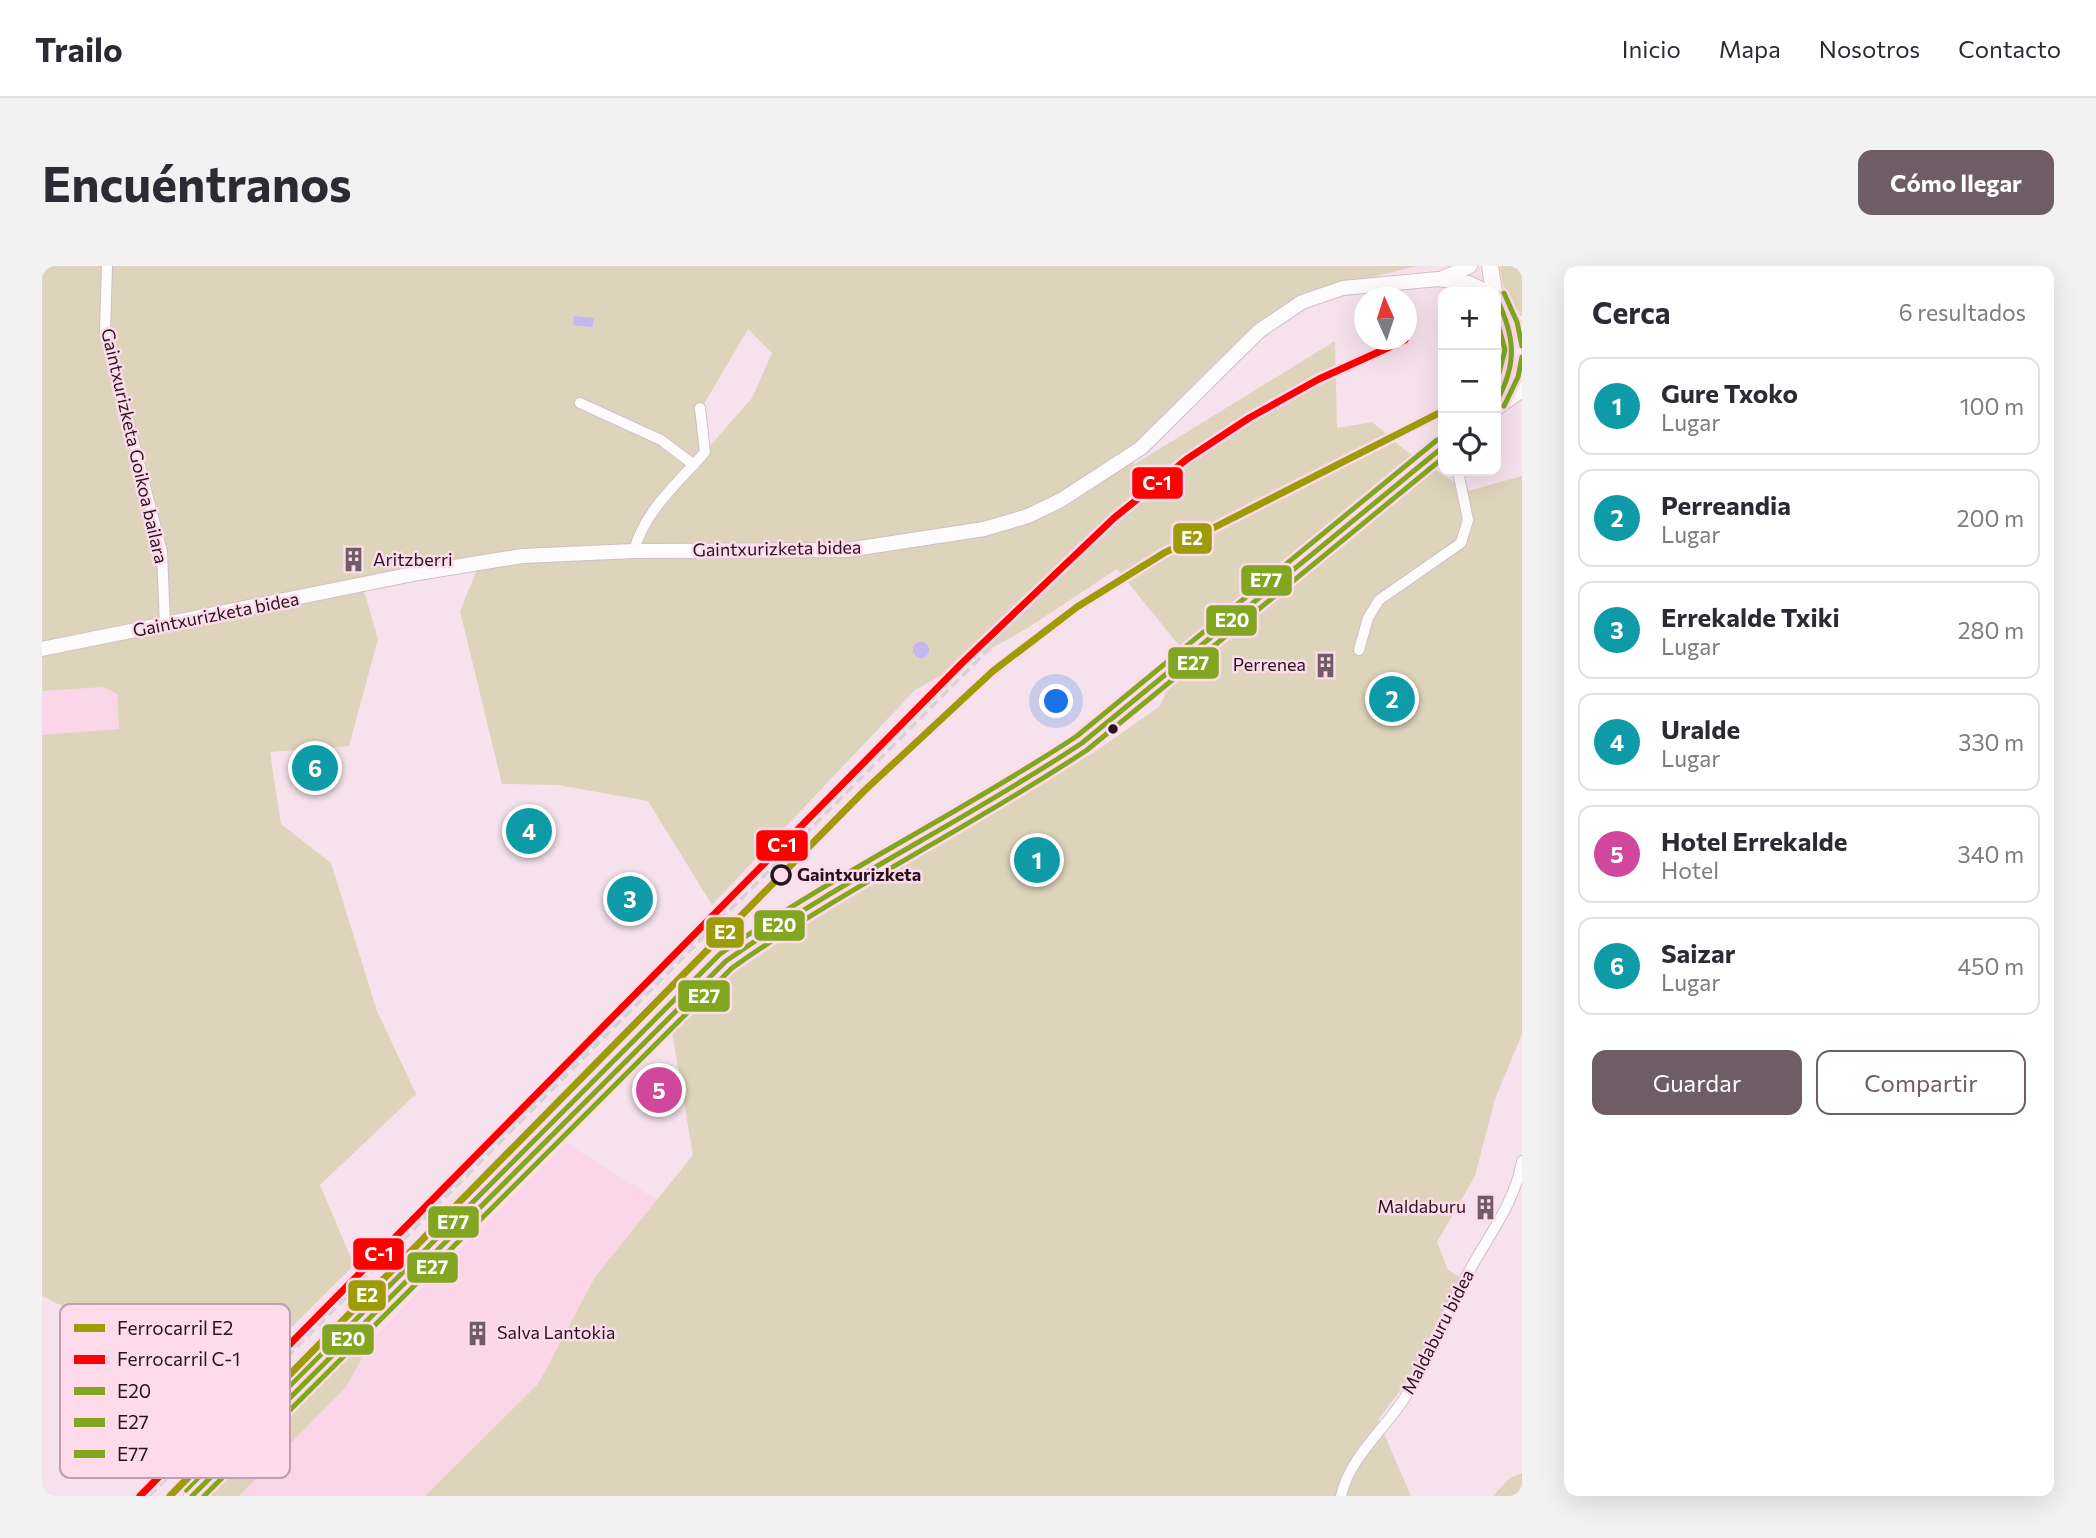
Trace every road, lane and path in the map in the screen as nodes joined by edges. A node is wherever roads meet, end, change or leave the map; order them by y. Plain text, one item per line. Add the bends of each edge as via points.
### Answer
1 (107, 266) edge
2 (1471, 266) edge
3 (1490, 266) edge
4 (1438, 279) junction
5 (1477, 287) edge
6 (1494, 287) edge
7 (1501, 305) edge
8 (1508, 316) junction
9 (1522, 327) edge
10 (1522, 389) edge
11 (1501, 395) edge
12 (1501, 401) edge
13 (580, 403) dead end
14 (700, 408) dead end
15 (1438, 451) edge
16 (694, 465) junction
17 (1459, 476) edge
18 (634, 551) junction
19 (165, 625) junction
20 (42, 649) edge
21 (1359, 650) dead end
22 (1522, 1161) edge
23 (290, 1398) edge
24 (210, 1478) edge
25 (192, 1496) edge
26 (1341, 1496) edge

1 - 19 street, Gaintxurizketa Goikoa bailara via 105,330 162,552
2 - 4 main road
3 - 6 main road
4 - 5 main road
4 - 18 main road, Gaintxurizketa bidea via 1343,288 1288,310 1259,331 1142,448 1082,489 1028,516 847,551
7 - 8 main road
8 - 9 main road
8 - 11 main road via 1515,364
10 - 12 main road
13 - 16 street via 661,440
14 - 16 street via 705,452
15 - 23 main road via 1082,743 764,933 726,961
16 - 18 street via 649,516
17 - 21 street via 1468,520 1461,543 1379,600 1368,618
18 - 19 main road, Gaintxurizketa bidea via 477,562
19 - 20 main road, Gaintxurizketa bidea
22 - 26 street, Maldaburu bidea via 1506,1208 1461,1286 1442,1331 1407,1395 1352,1466
24 - 25 main road

